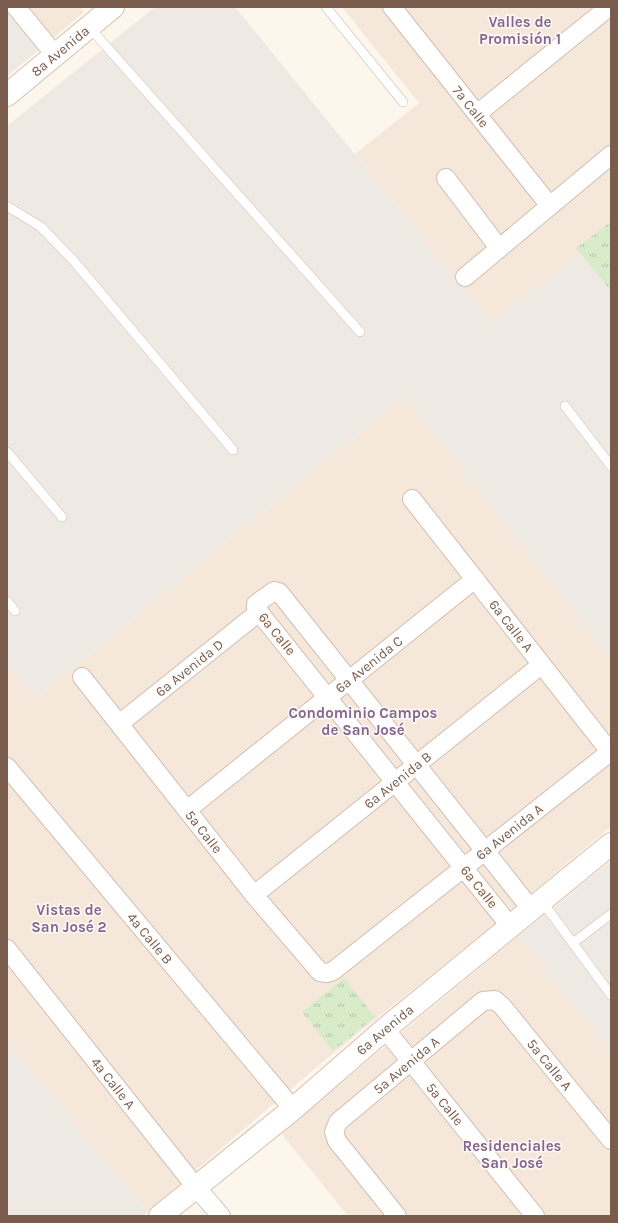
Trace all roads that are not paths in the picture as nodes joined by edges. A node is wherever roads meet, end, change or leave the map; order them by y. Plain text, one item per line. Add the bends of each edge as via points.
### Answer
1 (16, 7) edge
2 (112, 7) edge
3 (326, 7) edge
4 (610, 7) edge
5 (397, 9) edge
6 (89, 27) junction
7 (56, 56) junction
8 (7, 96) edge
9 (403, 102) dead end
10 (477, 114) junction
11 (611, 155) edge
12 (446, 178) dead end
13 (7, 206) edge
14 (550, 206) junction
15 (499, 248) junction
16 (465, 277) dead end
17 (360, 332) dead end
18 (565, 406) dead end
19 (233, 450) dead end
20 (7, 452) edge
21 (611, 466) edge
22 (412, 499) dead end
23 (62, 517) dead end
24 (475, 579) junction
25 (7, 600) edge
26 (15, 611) dead end
27 (259, 612) junction
28 (542, 664) junction
29 (82, 678) dead end
30 (348, 680) junction
31 (327, 697) junction
32 (119, 724) junction
33 (610, 752) edge
34 (416, 765) junction
35 (7, 767) edge
36 (395, 782) junction
37 (187, 810) junction
38 (611, 844) edge
39 (485, 852) junction
40 (464, 868) junction
41 (254, 895) junction
42 (536, 905) junction
43 (611, 914) edge
44 (510, 926) junction
45 (573, 944) junction
46 (7, 949) edge
47 (333, 971) joint
48 (611, 995) edge
49 (482, 1001) joint
50 (386, 1029) junction
51 (410, 1061) junction
52 (293, 1109) junction
53 (611, 1140) edge
54 (195, 1186) junction
55 (160, 1216) edge
56 (221, 1216) edge
57 (397, 1216) edge
58 (535, 1216) edge

1 - 7 street
2 - 6 street, 8a Avenida
3 - 9 lane
4 - 10 street
5 - 10 street, 7a Calle
6 - 7 street, 8a Avenida
6 - 17 lane
7 - 8 street, 8a Avenida
10 - 14 street, 7a Calle
11 - 14 street
12 - 15 street
13 - 19 lane via 42,228 73,260
14 - 15 street
15 - 16 street
18 - 21 lane
20 - 23 lane
22 - 24 street, 6a Calle A
24 - 28 street, 6a Calle A
24 - 30 street, 6a Avenida C
25 - 26 lane
27 - 30 street, 6a Calle via 256,609 258,602 274,590 279,592
27 - 31 street, 6a Calle
27 - 32 street, 6a Avenida D
28 - 33 street, 6a Calle A
28 - 34 street, 6a Avenida B
29 - 32 street, 5a Calle
30 - 31 street, 6a Avenida C
30 - 34 street, 6a Calle
31 - 36 street, 6a Calle
31 - 37 street, 6a Avenida C
32 - 37 street, 5a Calle
33 - 39 street, 6a Avenida A
34 - 36 street, 6a Avenida B
34 - 39 street, 6a Calle
35 - 52 street, 4a Calle B
36 - 40 street, 6a Calle
36 - 41 street, 6a Avenida B
37 - 41 street, 5a Calle
38 - 42 street, 6a Avenida
39 - 40 street, 6a Avenida A
39 - 42 street, 6a Calle
40 - 44 street, 6a Calle
40 - 47 street, 6a Avenida A
41 - 47 street, 5a Calle via 320,972
42 - 44 street, 6a Avenida
42 - 45 lane
43 - 45 lane
44 - 50 street, 6a Avenida
45 - 48 lane
46 - 54 street, 4a Calle A
49 - 51 street, 5a Avenida A
49 - 53 street, 5a Calle A via 495,1000 502,1006
50 - 51 street, 5a Calle
50 - 52 street, 6a Avenida
51 - 57 street, 5a Avenida A via 338,1122 334,1132 337,1141
51 - 58 street, 5a Calle
52 - 54 street, 6a Avenida
54 - 55 street, 6a Avenida
54 - 56 street, 4a Calle A

